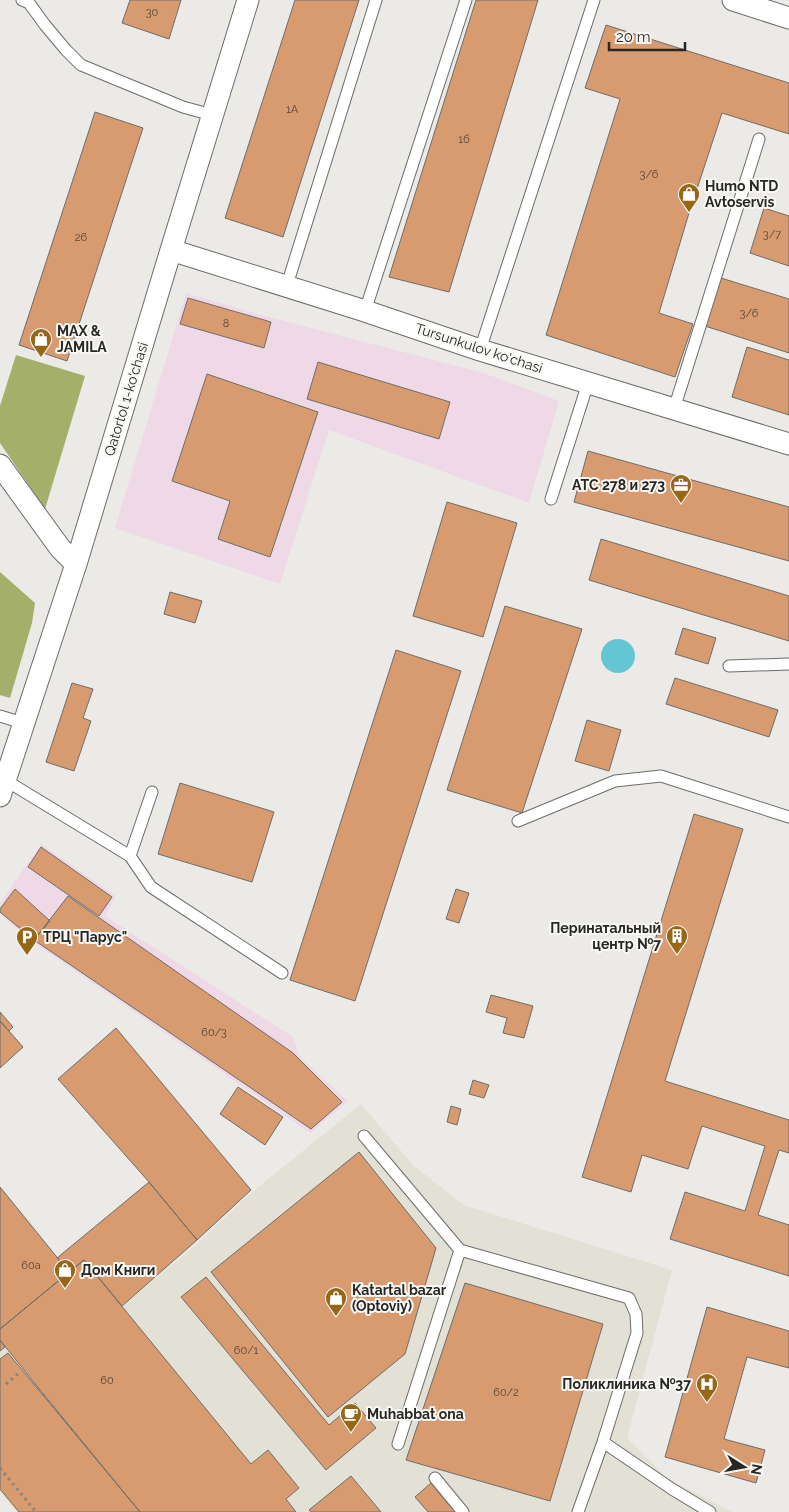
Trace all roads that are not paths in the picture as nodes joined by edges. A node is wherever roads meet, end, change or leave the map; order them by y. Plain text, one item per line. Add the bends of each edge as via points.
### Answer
1 (22, 0) edge
2 (248, 0) edge
3 (376, 0) edge
4 (466, 0) edge
5 (594, 0) edge
6 (733, 0) edge
7 (789, 18) edge
8 (212, 116) junction
9 (759, 139) dead end
10 (170, 250) junction
11 (287, 285) junction
12 (366, 311) junction
13 (480, 350) junction
14 (588, 383) junction
15 (674, 409) junction
16 (789, 444) edge
17 (0, 465) edge
18 (552, 500) dead end
19 (76, 564) junction
20 (789, 664) edge
21 (728, 666) dead end
22 (0, 716) edge
23 (24, 723) junction
24 (3, 788) edge
25 (152, 792) dead end
26 (789, 817) edge
27 (518, 821) dead end
28 (130, 856) junction
29 (282, 973) dead end
30 (364, 1136) dead end
31 (460, 1250) junction
32 (603, 1442) junction
33 (398, 1444) dead end
34 (435, 1478) dead end
35 (463, 1512) edge
36 (578, 1512) edge
37 (710, 1512) edge

1 - 8 lane via 29,3 80,65
2 - 8 street, Qatortol 1-ko'chasi
3 - 11 lane
4 - 12 lane
5 - 13 lane
6 - 7 street
8 - 10 street, Qatortol 1-ko'chasi
9 - 15 lane
10 - 11 street, Tursunkulov ko'chasi
10 - 19 street, Qatortol 1-ko'chasi
11 - 12 street, Tursunkulov ko'chasi
12 - 13 street, Tursunkulov ko'chasi
13 - 14 street, Tursunkulov ko'chasi
14 - 15 street, Tursunkulov ko'chasi
14 - 18 lane
15 - 16 street, Tursunkulov ko'chasi
17 - 19 street via 60,548
19 - 23 street, Qatortol 1-ko'chasi
20 - 21 lane
22 - 23 lane
23 - 24 street, Qatortol 1-ko'chasi
24 - 28 lane
25 - 28 lane
26 - 27 lane via 660,776 614,781
28 - 29 lane via 151,887
30 - 31 lane
31 - 32 lane via 629,1298 636,1314 637,1334
31 - 33 lane
32 - 36 lane
32 - 37 lane
34 - 35 lane

